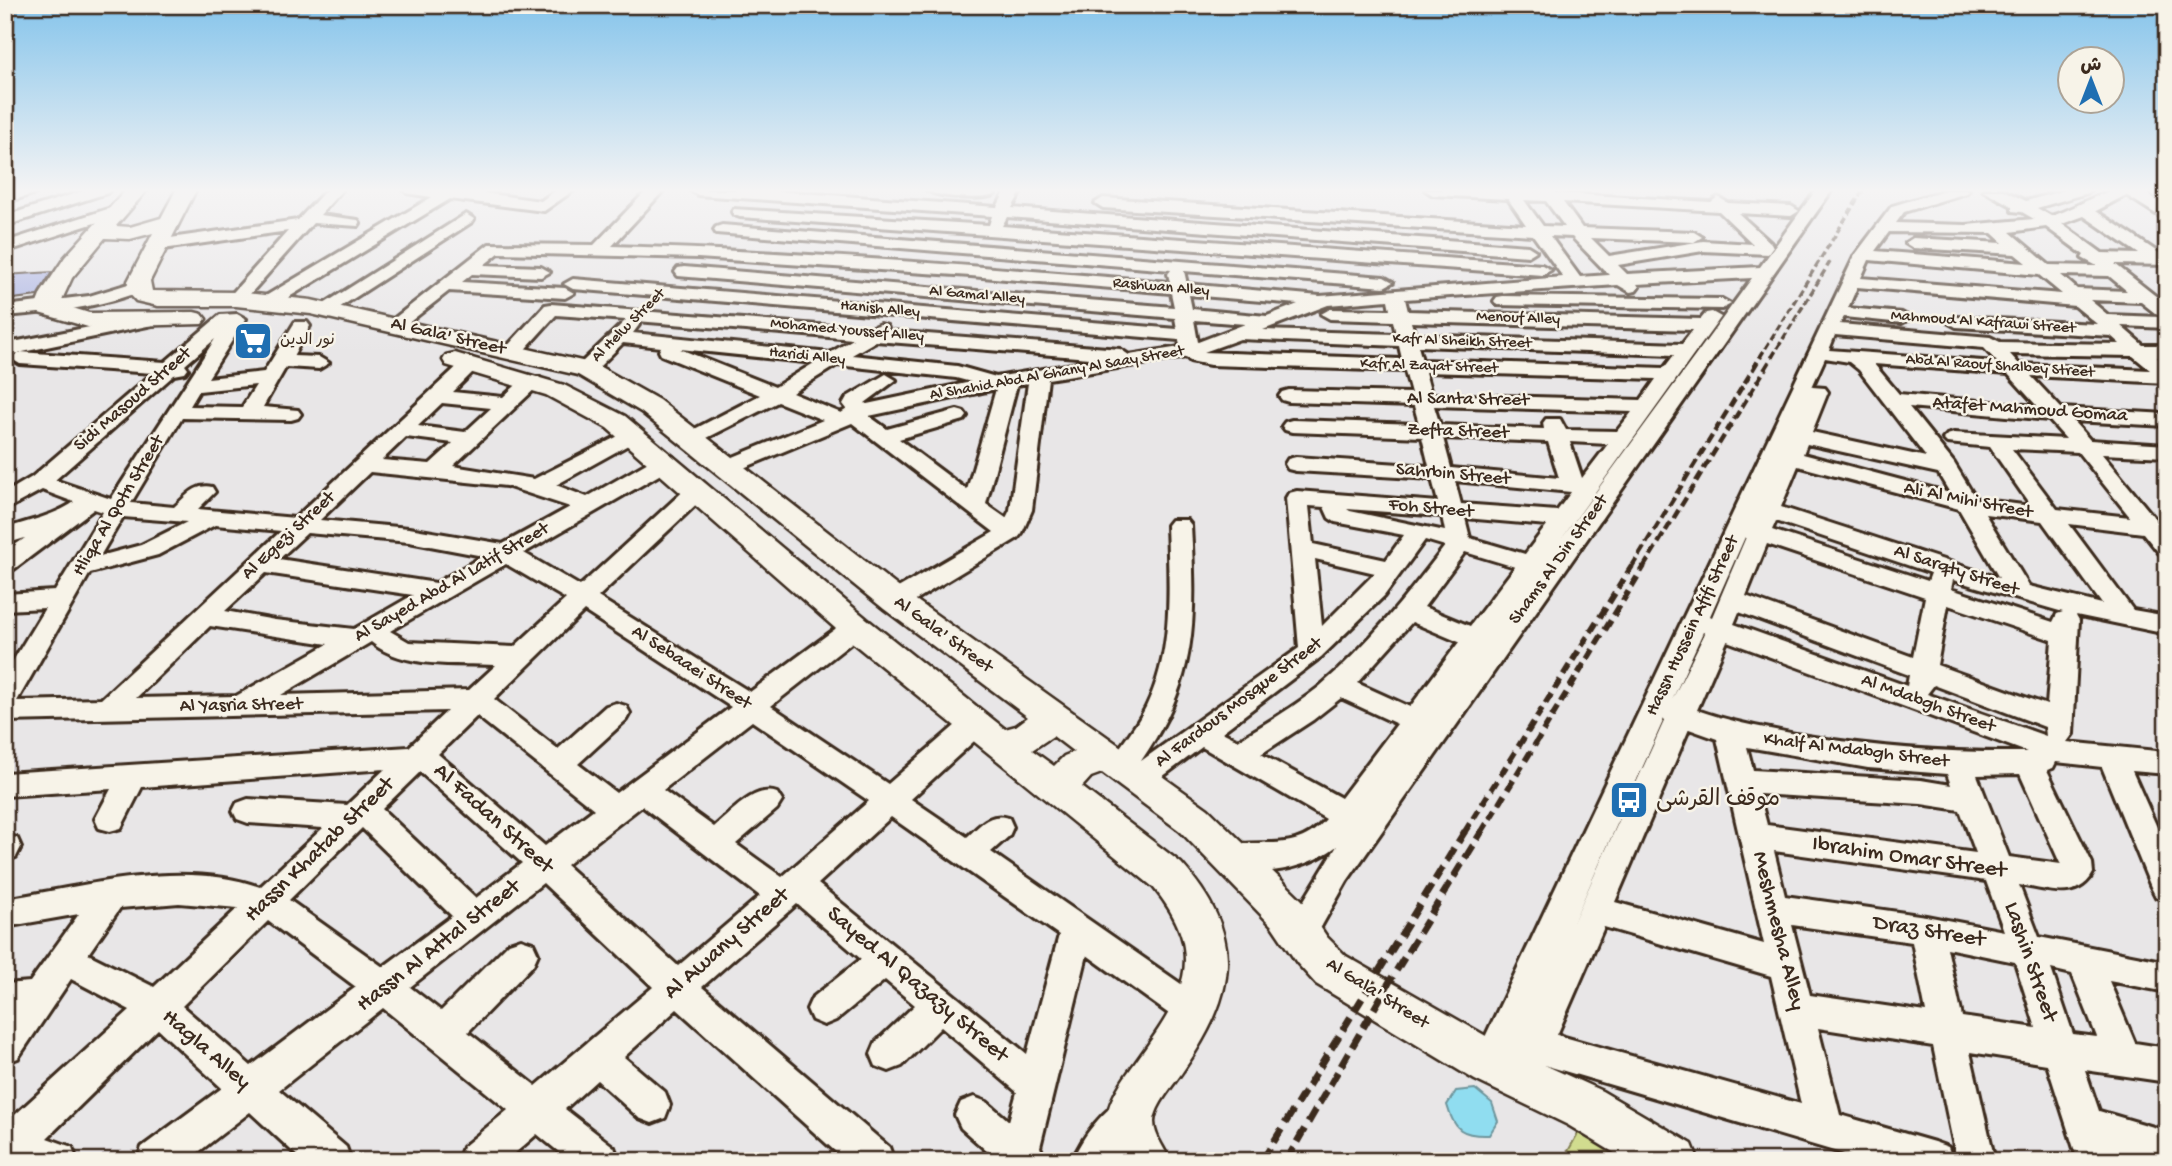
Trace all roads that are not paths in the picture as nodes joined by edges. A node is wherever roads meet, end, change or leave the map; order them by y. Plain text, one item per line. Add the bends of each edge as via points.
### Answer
1 (89, 244) edge
2 (160, 244) edge
3 (287, 244) edge
4 (364, 244) edge
5 (427, 244) edge
6 (607, 244) edge
7 (707, 244) edge
8 (842, 244) edge
9 (901, 244) edge
10 (985, 244) edge
11 (1157, 244) edge
12 (1459, 244) edge
13 (1547, 244) edge
14 (1588, 244) edge
15 (1690, 244) edge
16 (1701, 244) edge
17 (1705, 244) edge
18 (1746, 244) edge
19 (1769, 244) edge
20 (1773, 244) edge
21 (1882, 244) edge
22 (1883, 244) edge
23 (1940, 244) edge
24 (2029, 244) edge
25 (2043, 244) edge
26 (2061, 244) edge
27 (2143, 244) edge
28 (156, 245) joint
29 (1175, 246) junction
30 (1479, 247) junction
31 (601, 251) junction
32 (982, 251) junction
33 (1528, 251) dead end
34 (644, 252) junction
35 (1666, 252) junction
36 (698, 253) junction
37 (2095, 258) junction
38 (2164, 260) edge
39 (829, 261) junction
40 (1757, 262) junction
41 (1176, 266) junction
42 (1489, 267) junction
43 (468, 269) junction
44 (1613, 270) junction
45 (541, 271) dead end
46 (971, 271) junction
47 (2112, 271) junction
48 (684, 272) junction
49 (1702, 275) junction
50 (2052, 276) junction
51 (1571, 277) junction
52 (1863, 283) junction
53 (2129, 283) junction
54 (138, 286) junction
55 (447, 286) junction
56 (609, 287) junction
57 (569, 288) junction
58 (1180, 290) junction
59 (1449, 290) junction
60 (665, 291) junction
61 (939, 293) junction
62 (1395, 294) junction
63 (2146, 297) junction
64 (270, 301) junction
65 (1504, 302) junction
66 (1647, 303) junction
67 (1723, 304) junction
68 (1328, 307) junction
69 (47, 308) junction
70 (5, 311) edge
71 (233, 312) junction
72 (908, 313) junction
73 (1184, 313) junction
74 (641, 314) junction
75 (2097, 315) junction
76 (1400, 316) junction
77 (2165, 316) edge
78 (313, 318) junction
79 (151, 320) junction
80 (1270, 321) junction
81 (1667, 324) junction
82 (381, 330) junction
83 (874, 334) junction
84 (1236, 334) junction
85 (1842, 337) junction
86 (2167, 337) edge
87 (627, 338) junction
88 (1406, 340) junction
89 (1696, 340) junction
90 (1189, 343) junction
91 (1519, 344) junction
92 (1988, 344) junction
93 (2139, 351) junction
94 (512, 352) junction
95 (10, 359) edge
96 (834, 360) junction
97 (1143, 360) junction
98 (320, 363) dead end
99 (471, 364) junction
100 (1413, 366) junction
101 (2164, 367) edge
102 (169, 368) junction
103 (275, 369) junction
104 (586, 369) junction
105 (1530, 370) junction
106 (1671, 374) junction
107 (1039, 375) junction
108 (198, 379) junction
109 (886, 380) dead end
110 (532, 381) junction
111 (1001, 381) junction
112 (2025, 383) junction
113 (845, 385) dead end
114 (778, 394) junction
115 (436, 396) junction
116 (1289, 396) dead end
117 (1422, 399) junction
118 (1893, 400) junction
119 (1546, 402) junction
120 (2167, 403) edge
121 (507, 404) junction
122 (1647, 406) junction
123 (855, 409) junction
124 (176, 412) junction
125 (249, 413) junction
126 (290, 414) dead end
127 (2054, 414) junction
128 (957, 416) dead end
129 (2167, 419) edge
130 (1292, 426) dead end
131 (400, 430) junction
132 (1430, 431) junction
133 (632, 435) junction
134 (1557, 435) junction
135 (883, 437) junction
136 (692, 438) junction
137 (1624, 438) junction
138 (470, 439) junction
139 (1954, 439) dead end
140 (1996, 441) junction
141 (1786, 445) junction
142 (2084, 446) junction
143 (2167, 451) edge
144 (665, 462) junction
145 (1296, 464) dead end
146 (364, 465) junction
147 (729, 467) junction
148 (1946, 468) junction
149 (434, 472) junction
150 (1440, 473) junction
151 (40, 482) junction
152 (538, 486) junction
153 (1590, 488) junction
154 (697, 491) junction
155 (1335, 501) junction
156 (5, 503) edge
157 (208, 504) junction
158 (85, 505) junction
159 (1969, 505) junction
160 (587, 506) junction
161 (974, 506) junction
162 (116, 509) junction
163 (2045, 509) junction
164 (2135, 509) junction
165 (1451, 511) junction
166 (1564, 519) junction
167 (1754, 519) junction
168 (301, 524) junction
169 (1179, 525) dead end
170 (2158, 528) edge
171 (1420, 531) junction
172 (1010, 533) junction
173 (5, 537) edge
174 (1461, 542) junction
175 (2167, 548) edge
176 (1303, 549) junction
177 (504, 552) junction
178 (5, 564) edge
179 (259, 564) junction
180 (1531, 565) junction
181 (1942, 566) junction
182 (82, 567) junction
183 (1393, 569) junction
184 (437, 591) junction
185 (2020, 592) junction
186 (1938, 593) junction
187 (582, 598) junction
188 (63, 599) junction
189 (1732, 600) junction
190 (895, 601) junction
191 (5, 602) edge
192 (2068, 604) junction
193 (1408, 610) junction
194 (204, 616) junction
195 (2125, 618) junction
196 (1708, 624) junction
197 (2167, 625) edge
198 (855, 627) junction
199 (364, 634) junction
200 (2065, 635) junction
201 (1476, 639) junction
202 (1312, 651) junction
203 (521, 657) junction
204 (1923, 670) junction
205 (1338, 684) junction
206 (6, 699) edge
207 (476, 700) junction
208 (1917, 700) junction
209 (240, 706) junction
210 (751, 706) junction
211 (107, 709) junction
212 (1669, 710) junction
213 (1048, 712) junction
214 (616, 713) dead end
215 (1415, 721) junction
216 (2060, 721) junction
217 (1201, 733) junction
218 (1730, 733) junction
219 (986, 734) junction
220 (2058, 752) junction
221 (1238, 754) junction
222 (417, 757) junction
223 (2112, 757) junction
224 (2029, 763) junction
225 (2167, 763) edge
226 (1958, 764) junction
227 (559, 765) junction
228 (1123, 768) junction
229 (133, 775) junction
230 (1741, 780) junction
231 (5, 785) edge
232 (642, 790) junction
233 (1062, 793) junction
234 (890, 800) junction
235 (1972, 800) junction
236 (767, 801) dead end
237 (616, 810) junction
238 (248, 811) dead end
239 (358, 813) junction
240 (1345, 816) junction
241 (110, 819) dead end
242 (998, 827) dead end
243 (1755, 836) junction
244 (713, 845) junction
245 (969, 854) junction
246 (1233, 857) junction
247 (544, 864) junction
248 (1998, 870) junction
249 (2167, 887) edge
250 (790, 890) junction
251 (110, 896) junction
252 (266, 902) junction
253 (1772, 908) junction
254 (1595, 910) junction
255 (5, 913) edge
256 (475, 918) junction
257 (1077, 929) junction
258 (1926, 930) junction
259 (1300, 933) junction
260 (2028, 948) junction
261 (521, 954) dead end
262 (66, 959) junction
263 (886, 959) junction
264 (2084, 960) junction
265 (1786, 965) junction
266 (2167, 977) edge
267 (677, 987) junction
268 (385, 989) junction
269 (39, 997) junction
270 (5, 1000) edge
271 (940, 1004) junction
272 (158, 1007) junction
273 (824, 1009) dead end
274 (1797, 1009) junction
275 (1195, 1013) junction
276 (1948, 1033) junction
277 (442, 1034) junction
278 (5, 1046) edge
279 (2060, 1049) junction
280 (889, 1054) dead end
281 (597, 1057) junction
282 (1512, 1057) junction
283 (2123, 1058) junction
284 (2167, 1065) edge
285 (1037, 1086) junction
286 (251, 1089) junction
287 (652, 1105) dead end
288 (1133, 1108) junction
289 (537, 1110) junction
290 (974, 1115) dead end
291 (2086, 1126) junction
292 (1825, 1129) junction
293 (8, 1147) edge
294 (2167, 1150) edge
295 (1023, 1157) edge
296 (58, 1161) edge
297 (156, 1161) edge
298 (331, 1161) edge
299 (477, 1161) edge
300 (600, 1161) edge
301 (875, 1161) edge
302 (1091, 1161) edge
303 (1146, 1161) edge
304 (1675, 1161) edge
305 (1934, 1161) edge
306 (1976, 1161) edge
307 (2097, 1161) edge

1 - 69 main road via 51,293
2 - 28 street
3 - 71 street
4 - 64 street
5 - 78 street
6 - 31 street
7 - 36 street, Al Helw Street
8 - 39 street
9 - 32 street
10 - 32 street
11 - 29 street
12 - 30 street
13 - 51 street
14 - 44 street
15 - 35 street
16 - 40 street via 1720,259
17 - 40 street
18 - 40 street
19 - 40 street, Shams Al Din Street
20 - 40 street, Shams Al Din Street
21 - 52 street, Hassn Hussein Afifi Street
22 - 85 street, Hassn Hussein Afifi Street
23 - 50 street
24 - 50 street
25 - 37 street
26 - 37 street via 2081,247
27 - 38 street
28 - 54 main road
29 - 41 street
29 - 42 street
30 - 33 street
30 - 42 street
31 - 34 street, Rashwan Alley
31 - 43 street, Rashwan Alley via 495,248
31 - 57 street
32 - 41 street
32 - 46 street
34 - 36 street, Rashwan Alley
34 - 56 street
35 - 44 street
35 - 49 street
36 - 39 street, Rashwan Alley
36 - 48 street, Al Helw Street
37 - 38 street
37 - 47 street
39 - 46 street, Rashwan Alley
40 - 49 street, Al Shahid Abd Al Ghany Al Saay Street
40 - 67 street, Shams Al Din Street
40 - 153 street, Shams Al Din Street
41 - 58 street
41 - 59 street
42 - 51 street
42 - 65 street
43 - 45 street
43 - 55 street
44 - 49 street, Al Shahid Abd Al Ghany Al Saay Street
44 - 51 street, Al Shahid Abd Al Ghany Al Saay Street
44 - 66 street
46 - 58 street, Rashwan Alley
46 - 61 street
47 - 50 street
47 - 53 street
48 - 60 street, Al Helw Street
48 - 61 street, Al Gamal Alley
50 - 53 street
50 - 75 street
51 - 65 street, Al Shahid Abd Al Ghany Al Saay Street
52 - 75 street
52 - 85 street, Hassn Hussein Afifi Street
53 - 63 street
54 - 69 street via 94,301
54 - 71 main road, Al Gala' Street via 144,296
55 - 57 street, Hanish Alley
55 - 82 street
56 - 57 street, Hanish Alley
56 - 60 street, Hanish Alley
58 - 68 street, Rashwan Alley
58 - 73 street
59 - 62 street, Al Shahid Abd Al Ghany Al Saay Street
59 - 65 street, Al Shahid Abd Al Ghany Al Saay Street
60 - 72 street, Hanish Alley
60 - 74 street, Al Helw Street
61 - 72 street
61 - 73 street, Al Gamal Alley
62 - 68 street, Al Shahid Abd Al Ghany Al Saay Street
62 - 76 street
63 - 75 street
63 - 77 street
64 - 71 main road, Al Gala' Street
64 - 78 main road, Al Gala' Street
65 - 66 street
65 - 76 street, Menouf Alley
65 - 81 street, Menouf Alley
65 - 91 street
66 - 67 street
66 - 81 street
67 - 89 street, Shams Al Din Street
68 - 76 street, Menouf Alley
68 - 80 street, Al Shahid Abd Al Ghany Al Saay Street
69 - 70 street
69 - 79 main road, Al Gala' Street via 88,320
71 - 78 main road, Al Gala' Street
71 - 79 main road, Al Gala' Street
71 - 102 street, Sidi Masoud Street
71 - 108 street, Hliqa Al Qotn Street
72 - 83 street
72 - 90 street, Hanish Alley
73 - 80 street, Al Gamal Alley
73 - 90 street
74 - 83 street, Mohamed Youssef Alley
74 - 87 street, Al Helw Street
74 - 94 street, Mohamed Youssef Alley via 551,309
75 - 77 street
75 - 85 street, Mahmoud Al Kafrawi Street
75 - 86 street
75 - 93 street
76 - 88 street
78 - 82 main road, Al Gala' Street
78 - 103 street
79 - 95 street via 36,344
80 - 84 street, Al Shahid Abd Al Ghany Al Saay Street
81 - 89 street, Menouf Alley
82 - 94 main road, Al Gala' Street
82 - 99 main road, Al Gala' Street
83 - 96 street
83 - 97 street, Mohamed Youssef Alley via 1104,352
84 - 88 street, Kafr Al Sheikh Street
84 - 90 street, Al Shahid Abd Al Ghany Al Saay Street
85 - 92 street
85 - 112 street, Abd Al Raouf Shalbey Street via 1896,360 1914,374
85 - 118 street
85 - 141 street, Hassn Hussein Afifi Street
87 - 96 street, Haridi Alley
87 - 104 street, Al Helw Street
87 - 114 street
88 - 91 street, Kafr Al Sheikh Street
88 - 100 street
89 - 91 street, Kafr Al Sheikh Street
89 - 106 street, Shams Al Din Street
90 - 97 street, Al Shahid Abd Al Ghany Al Saay Street
90 - 100 street, Kafr Al Zayat Street via 1197,357 1210,359
91 - 105 street
92 - 93 street
92 - 112 street
93 - 101 street
94 - 104 main road, Al Gala' Street
95 - 102 street
96 - 111 street, Haridi Alley
96 - 114 street
97 - 107 street, Al Shahid Abd Al Ghany Al Saay Street
98 - 103 street
99 - 110 main road, Al Gala' Street
99 - 115 street, Al Egezi Street
100 - 105 street, Kafr Al Zayat Street
100 - 117 street
101 - 112 street, Abd Al Raouf Shalbey Street
102 - 108 street
102 - 151 street, Sidi Masoud Street
103 - 108 street
103 - 125 street
104 - 136 main road, Al Gala' Street via 641,400
105 - 106 street, Kafr Al Zayat Street
105 - 119 street
106 - 122 street, Shams Al Din Street
107 - 111 street, Al Shahid Abd Al Ghany Al Saay Street
107 - 172 street via 1021,510
108 - 124 street, Hliqa Al Qotn Street
109 - 123 street
110 - 121 street
110 - 133 main road, Al Gala' Street via 597,410
111 - 123 street, Al Shahid Abd Al Ghany Al Saay Street
111 - 161 street
112 - 120 street
112 - 127 street
113 - 123 street
114 - 123 street
114 - 136 street
115 - 121 street
115 - 131 street, Al Egezi Street
116 - 117 street, Al Santa Street
117 - 119 street, Al Santa Street
117 - 132 street
118 - 127 street, Atafet Mahmoud Gomaa
118 - 148 street
119 - 122 street, Al Santa Street
119 - 134 street
121 - 138 street
122 - 137 street, Shams Al Din Street
123 - 135 street
123 - 147 street, Al Shahid Abd Al Ghany Al Saay Street
124 - 125 street
124 - 162 street, Hliqa Al Qotn Street
125 - 126 street
127 - 129 street, Atafet Mahmoud Gomaa
127 - 142 street
128 - 135 street
130 - 132 street, Zefta Street
131 - 138 street
131 - 146 street, Al Egezi Street
132 - 134 street, Zefta Street
132 - 150 street
133 - 144 main road, Al Gala' Street
133 - 152 street
134 - 137 street, Zefta Street
134 - 153 street
135 - 161 street
136 - 147 main road, Al Gala' Street
137 - 153 street, Shams Al Din Street
138 - 149 street
139 - 140 street
140 - 142 street
140 - 163 street
141 - 148 street
141 - 159 street, Ali Al Mihi Street
141 - 167 street, Hassn Hussein Afifi Street
142 - 143 street
142 - 164 street
144 - 154 main road, Al Gala' Street
144 - 160 street, Al Sayed Abd Al Latif Street
145 - 150 street, Sahrbin Street
146 - 149 street
146 - 168 street, Al Egezi Street
147 - 190 main road, Al Gala' Street
148 - 159 street
149 - 152 street
150 - 153 street, Sahrbin Street
150 - 165 street
151 - 156 street, Sidi Masoud Street
151 - 158 street, Al Sebaaei Street
152 - 160 street
153 - 166 street, Shams Al Din Street
153 - 259 street, Shams Al Din Street
154 - 187 street, Hassn Khatab Street
154 - 198 main road, Al Gala' Street
155 - 165 street, Foh Street
155 - 171 street via 1335,510 1343,517
155 - 176 street, Foh Street via 1297,498
157 - 162 street, Al Sebaaei Street via 180,514
157 - 168 street, Al Sebaaei Street
157 - 182 street via 167,544
158 - 162 street, Al Sebaaei Street
158 - 173 street
158 - 178 street
159 - 163 street, Ali Al Mihi Street
159 - 185 street
160 - 177 street, Al Sayed Abd Al Latif Street
161 - 172 street
162 - 182 street, Hliqa Al Qotn Street
163 - 164 street
163 - 170 street, Ali Al Mihi Street
163 - 195 street
164 - 170 street
165 - 166 street, Foh Street
165 - 174 street
166 - 180 street, Shams Al Din Street
167 - 181 street, Al Sarqty Street
167 - 186 street
167 - 189 street, Hassn Hussein Afifi Street
167 - 196 street, Hassn Hussein Afifi Street
168 - 177 street, Al Sebaaei Street via 409,535
168 - 179 street, Al Egezi Street
169 - 228 street via 1180,649 1158,715
170 - 175 street
171 - 174 street
171 - 183 street, Al Fardous Mosque Street
172 - 190 street
174 - 180 street
174 - 193 street
176 - 183 street
176 - 202 street
177 - 184 street, Al Sayed Abd Al Latif Street
177 - 187 street, Al Sebaaei Street
179 - 184 street
179 - 194 street, Al Egezi Street
180 - 201 street, Shams Al Din Street
181 - 185 street, Al Sarqty Street
181 - 186 street
182 - 188 street, Hliqa Al Qotn Street
183 - 202 street, Al Fardous Mosque Street
184 - 199 street, Al Sayed Abd Al Latif Street
185 - 192 street, Al Sarqty Street
186 - 200 street
186 - 204 street
187 - 203 street, Hassn Khatab Street
187 - 210 street, Al Sebaaei Street
188 - 191 street
188 - 206 street, Hliqa Al Qotn Street
189 - 196 street, Hassn Hussein Afifi Street
189 - 204 street
190 - 213 main road, Al Gala' Street
192 - 195 street, Al Sarqty Street
192 - 200 street
193 - 201 street
193 - 205 street
194 - 199 street via 275,629
194 - 211 street, Al Egezi Street
195 - 197 street, Al Sarqty Street
196 - 208 street, Al Mdabgh Street
196 - 212 street, Hassn Hussein Afifi Street
198 - 210 street, Hassn Al Attal Street
198 - 219 main road, Al Gala' Street
199 - 203 street via 409,651
199 - 209 street, Al Sayed Abd Al Latif Street
200 - 216 street
201 - 215 street, Shams Al Din Street
202 - 217 street, Al Fardous Mosque Street
203 - 207 street, Hassn Khatab Street
204 - 208 street
204 - 216 street
205 - 215 street
205 - 221 street via 1292,721
206 - 211 street, Al Yasria Street
207 - 209 street, Al Yasria Street
207 - 222 street, Hassn Khatab Street
207 - 227 street
208 - 220 street, Al Mdabgh Street
209 - 211 street, Al Yasria Street
210 - 232 street, Hassn Al Attal Street
210 - 234 street, Al Sebaaei Street
212 - 218 street, Khalf Al Mdabgh Street
212 - 254 street, Hassn Hussein Afifi Street
212 - 282 street, Hassn Hussein Afifi Street
213 - 219 main road via 1041,726 1027,737
213 - 228 main road, Al Gala' Street
214 - 227 street
215 - 240 street, Shams Al Din Street
216 - 220 street
217 - 221 street
217 - 228 street, Al Fardous Mosque Street
218 - 226 street, Khalf Al Mdabgh Street via 1868,757
218 - 230 street, Meshmesha Alley
219 - 233 main road, Al Gala' Street
219 - 234 street, Al Awany Street
220 - 223 street, Al Mdabgh Street
220 - 224 street, Khalf Al Mdabgh Street
221 - 240 street
222 - 229 street, Al Fadan Street
222 - 239 street, Hassn Khatab Street
222 - 247 street, Al Fadan Street via 430,762
223 - 225 street, Al Mdabgh Street
223 - 249 street
224 - 226 street, Khalf Al Mdabgh Street
224 - 248 street, Ibrahim Omar Street via 2078,869 2074,877 2064,880
226 - 235 street, Lashin Street
227 - 237 street
228 - 233 main road via 1088,761 1072,770
228 - 246 main road, Al Gala' Street via 1194,820
229 - 231 street, Al Fadan Street
229 - 241 street
230 - 235 street via 1921,792
230 - 243 street, Meshmesha Alley
232 - 237 street, Hassn Al Attal Street
232 - 244 street, Sayed Al Qazazy Street
233 - 275 main road, Al Gala' Street via 1167,875 1194,908 1204,938 1207,970
234 - 245 street, Al Sebaaei Street
234 - 250 street, Al Awany Street
235 - 248 street, Lashin Street
236 - 244 street
237 - 247 street, Hassn Al Attal Street
238 - 239 street
239 - 252 street, Hassn Khatab Street
239 - 256 street
240 - 246 street, Shams Al Din Street via 1326,838 1305,850 1270,859
242 - 245 street
243 - 248 street, Ibrahim Omar Street
243 - 253 street, Meshmesha Alley
244 - 250 street, Sayed Al Qazazy Street
245 - 257 street, Al Sebaaei Street
246 - 259 main road, Al Gala' Street
247 - 256 street, Hassn Al Attal Street
247 - 267 street, Al Fadan Street
248 - 260 street, Lashin Street
250 - 263 street, Sayed Al Qazazy Street
250 - 267 street, Al Awany Street
251 - 252 street via 211,890
251 - 255 street
251 - 262 street
252 - 268 street
252 - 272 street, Hassn Khatab Street
253 - 258 street, Draz Street
253 - 265 street, Meshmesha Alley
254 - 265 street
254 - 282 street, Hassn Hussein Afifi Street
256 - 268 street, Hassn Al Attal Street
257 - 275 street, Al Sebaaei Street
257 - 285 street
258 - 260 street, Draz Street
258 - 276 street
259 - 282 main road, Al Gala' Street via 1331,970
260 - 264 street, Draz Street
260 - 279 street, Lashin Street
261 - 277 street
262 - 269 street
262 - 272 street, Hagla Alley
263 - 271 street, Sayed Al Qazazy Street
263 - 273 street
264 - 266 street, Draz Street
264 - 283 street
265 - 274 street, Meshmesha Alley
267 - 281 street, Al Awany Street
267 - 301 street, Al Fadan Street
268 - 277 street
268 - 286 street, Hassn Al Attal Street
269 - 270 street
269 - 278 street
271 - 280 street
271 - 285 street, Sayed Al Qazazy Street
272 - 286 street, Hagla Alley
272 - 293 street, Hassn Khatab Street
274 - 276 street
274 - 292 street, Meshmesha Alley
275 - 288 main road, Al Gala' Street
276 - 279 street
276 - 306 street
277 - 289 street
279 - 283 street
279 - 291 street, Lashin Street
281 - 287 street
281 - 289 street, Al Awany Street
282 - 292 street
282 - 304 main road, Al Gala' Street via 1585,1108
283 - 284 street
285 - 295 street
286 - 297 street, Hassn Al Attal Street
286 - 298 street, Hagla Alley
288 - 302 street
288 - 303 main road via 1132,1138
289 - 299 street, Al Awany Street
289 - 300 street
290 - 295 street
291 - 294 street
291 - 307 street, Lashin Street
292 - 305 street
293 - 296 street

